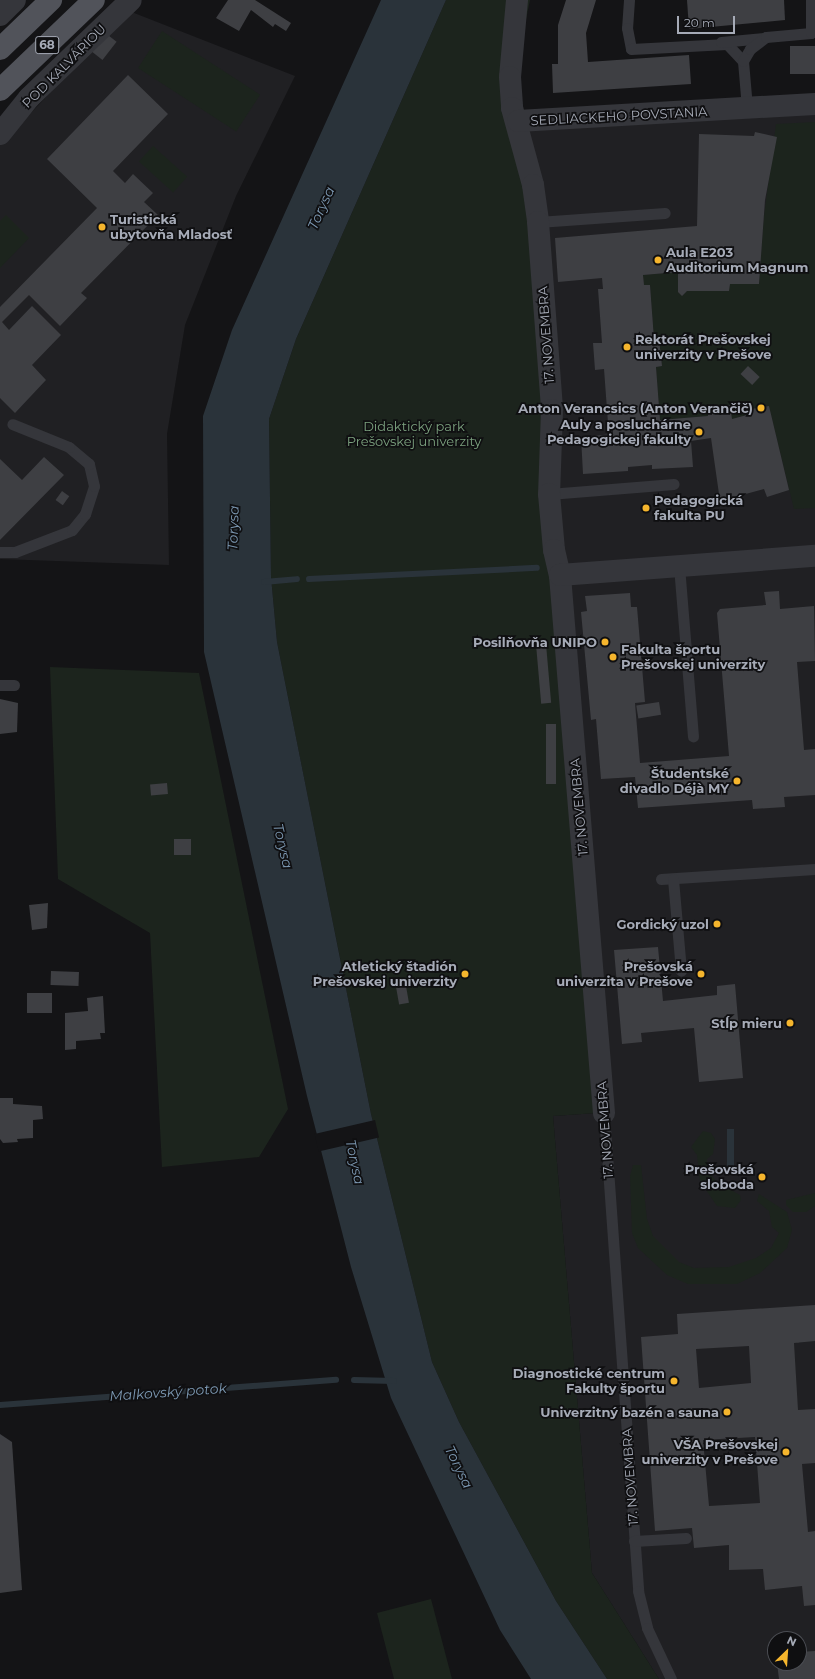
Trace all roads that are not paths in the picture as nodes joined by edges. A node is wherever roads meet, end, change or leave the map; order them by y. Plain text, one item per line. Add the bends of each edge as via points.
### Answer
1 (15, 0) edge
2 (51, 0) edge
3 (94, 0) edge
4 (131, 0) edge
5 (517, 0) edge
6 (629, 0) edge
7 (811, 0) edge
8 (0, 15) edge
9 (766, 37) junction
10 (717, 42) junction
11 (0, 49) edge
12 (743, 61) junction
13 (21, 70) junction
14 (0, 90) edge
15 (0, 101) edge
16 (815, 104) edge
17 (747, 108) junction
18 (518, 121) junction
19 (0, 134) edge
20 (665, 213) dead end
21 (538, 222) junction
22 (12, 424) dead end
23 (674, 484) dead end
24 (549, 494) junction
25 (0, 552) edge
26 (815, 556) edge
27 (679, 566) junction
28 (560, 575) junction
29 (0, 684) edge
30 (14, 685) dead end
31 (693, 736) dead end
32 (815, 869) edge
33 (673, 879) junction
34 (661, 880) dead end
35 (681, 971) dead end
36 (604, 1113) joint
37 (686, 1538) dead end
38 (634, 1541) junction
39 (672, 1679) edge

1 - 8 street
2 - 11 main road, 68
3 - 13 main road, POD KALVÁRIOU / 68
4 - 19 street, POD KALVÁRIOU via 29,98
5 - 18 street, SEDLIACKEHO POVSTANIA via 510,78 512,108
6 - 10 lane via 627,28 631,49
7 - 9 lane via 811,33
9 - 10 lane
9 - 12 lane via 750,49
10 - 12 lane via 727,44
12 - 17 lane
13 - 14 main road, POD KALVÁRIOU / 68
13 - 15 lane
16 - 17 street, SEDLIACKEHO POVSTANIA
17 - 18 street, SEDLIACKEHO POVSTANIA
18 - 21 street, 17. NOVEMBRA
20 - 21 lane
21 - 24 street, 17. NOVEMBRA via 552,410
22 - 25 lane via 69,446 89,464 94,486 85,514 72,530 16,552
23 - 24 lane
24 - 28 street, 17. NOVEMBRA via 554,550
26 - 27 street
27 - 28 street
27 - 31 lane
28 - 36 street, 17. NOVEMBRA
29 - 30 lane
32 - 33 lane
33 - 34 lane
33 - 35 lane
36 - 38 lane, 17. NOVEMBRA
37 - 38 lane
38 - 39 lane, 17. NOVEMBRA via 638,1591 647,1628

